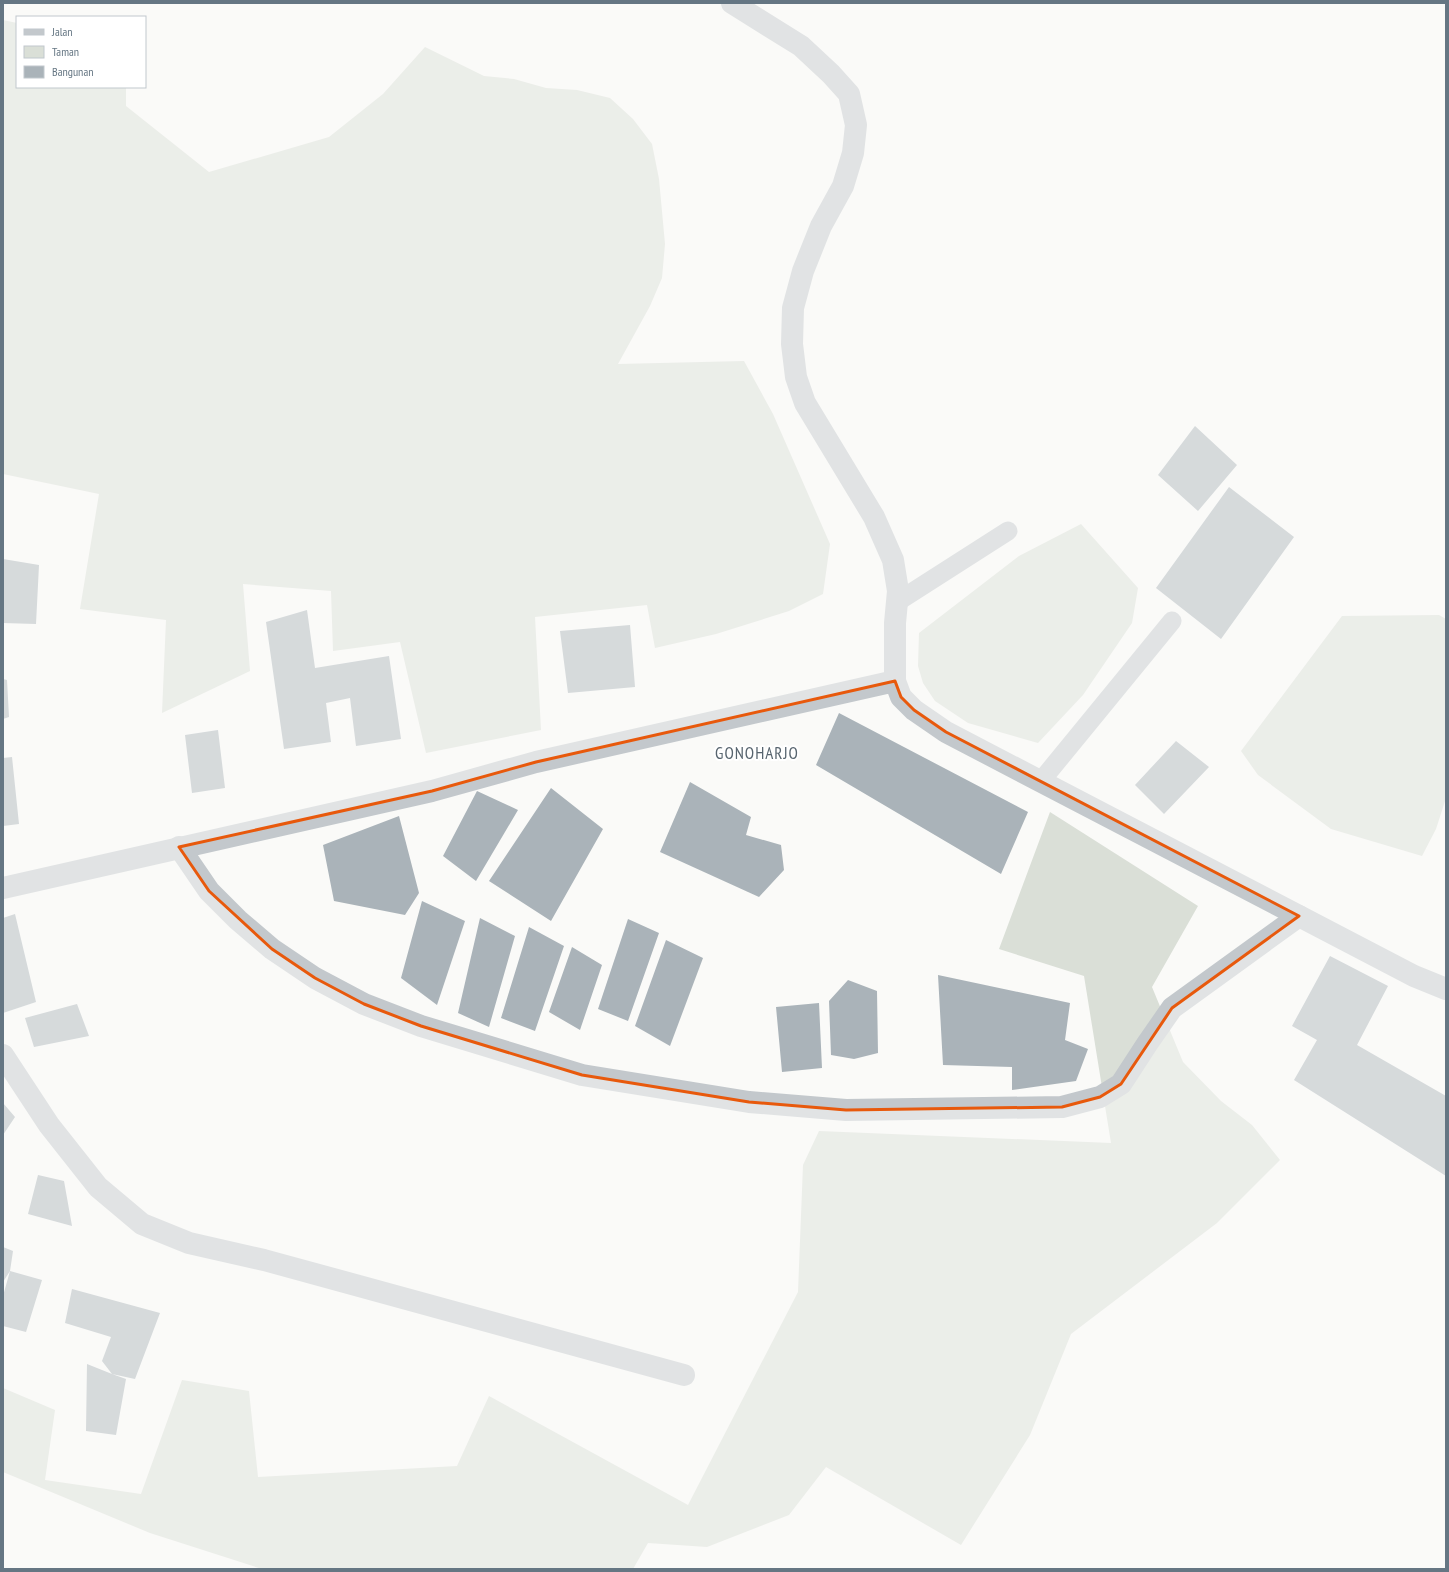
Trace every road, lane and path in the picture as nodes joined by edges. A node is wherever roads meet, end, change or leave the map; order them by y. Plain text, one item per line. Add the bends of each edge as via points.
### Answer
1 (732, 3) edge
2 (1008, 531) dead end
3 (897, 602) junction
4 (1172, 621) dead end
5 (895, 682) junction
6 (1042, 781) junction
7 (179, 848) junction
8 (3, 888) edge
9 (1299, 916) junction
10 (1446, 989) edge
11 (3, 1055) edge
12 (684, 1375) dead end

1 - 3 street via 801,46 832,74 849,94 856,125 853,153 843,186 821,226 803,271 793,308 792,344 796,377 805,403 874,517 893,560 898,590
2 - 3 lane
3 - 5 street
4 - 6 lane
5 - 6 street via 901,697 914,710 946,732
5 - 7 street via 536,762 432,791
6 - 9 street
7 - 8 street
7 - 9 street via 209,891 266,944 315,978 364,1004 421,1026 582,1075 749,1102 846,1110 1062,1107 1100,1097 1122,1084 1172,1008
9 - 10 street via 1414,976
11 - 12 street via 49,1125 98,1187 142,1224 189,1244 264,1260

